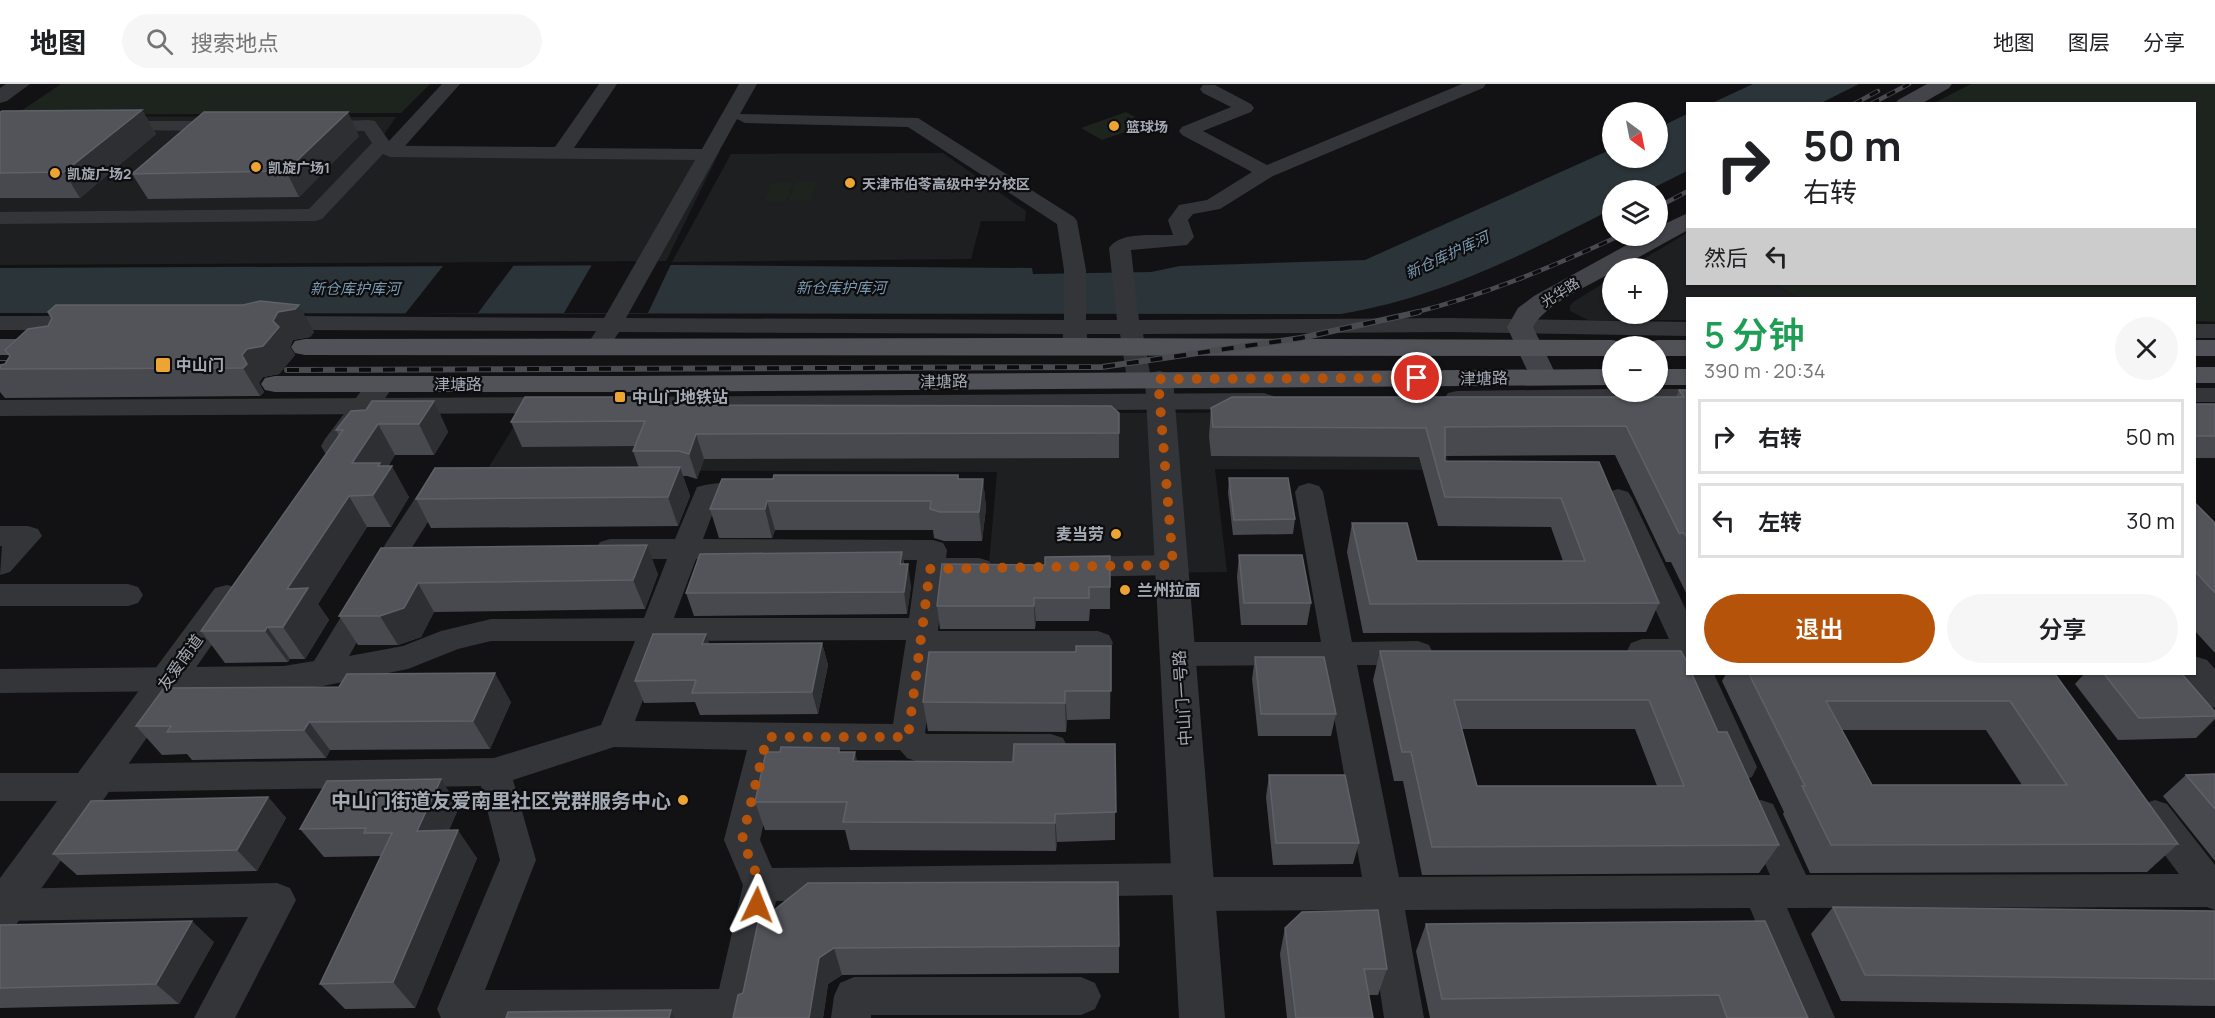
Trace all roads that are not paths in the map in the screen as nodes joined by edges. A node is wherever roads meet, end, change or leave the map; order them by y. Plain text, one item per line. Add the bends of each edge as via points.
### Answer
1 (20, 84) edge
2 (451, 84) edge
3 (608, 84) edge
4 (748, 84) edge
5 (1477, 84) edge
6 (1942, 84) edge
7 (1209, 89) dead end
8 (0, 97) edge
9 (1909, 102) edge
10 (745, 118) dead end
11 (96, 126) edge
12 (239, 126) edge
13 (298, 126) edge
14 (561, 153) junction
15 (708, 155) junction
16 (1266, 172) junction
17 (0, 218) edge
18 (1686, 221) edge
19 (0, 323) edge
20 (106, 323) edge
21 (293, 323) edge
22 (610, 328) junction
23 (1075, 328) junction
24 (1130, 329) junction
25 (1686, 329) edge
26 (2196, 331) edge
27 (2215, 331) edge
28 (1525, 338) junction
29 (0, 347) edge
30 (56, 347) edge
31 (1602, 347) edge
32 (305, 348) dead end
33 (1668, 348) edge
34 (1686, 348) edge
35 (2196, 348) edge
36 (2215, 348) edge
37 (2196, 375) edge
38 (2215, 375) edge
39 (1543, 377) junction
40 (1602, 377) edge
41 (1668, 377) edge
42 (1686, 377) edge
43 (275, 384) dead end
44 (1153, 387) junction
45 (5, 393) edge
46 (374, 395) junction
47 (2196, 395) edge
48 (2215, 395) edge
49 (1686, 396) edge
50 (318, 471) edge
51 (472, 486) edge
52 (1309, 492) dead end
53 (777, 493) edge
54 (1618, 498) dead end
55 (0, 536) edge
56 (581, 549) edge
57 (686, 549) junction
58 (396, 550) junction
59 (431, 550) edge
60 (0, 565) edge
61 (1173, 565) junction
62 (249, 567) edge
63 (1046, 567) edge
64 (1011, 568) edge
65 (930, 569) junction
66 (0, 595) edge
67 (128, 595) dead end
68 (654, 630) junction
69 (922, 636) junction
70 (1098, 643) edge
71 (1686, 645) edge
72 (1686, 649) edge
73 (1618, 651) edge
74 (1443, 652) edge
75 (1338, 653) junction
76 (1178, 654) junction
77 (323, 674) junction
78 (1699, 675) edge
79 (0, 681) edge
80 (166, 681) junction
81 (614, 734) junction
82 (767, 737) junction
83 (908, 737) junction
84 (1076, 748) edge
85 (494, 772) junction
86 (93, 783) junction
87 (0, 787) edge
88 (2133, 787) edge
89 (761, 885) junction
90 (1194, 886) junction
91 (2214, 891) edge
92 (1779, 893) junction
93 (1385, 895) junction
94 (2, 909) edge
95 (1081, 996) dead end
96 (733, 1013) edge
97 (455, 1014) edge
98 (214, 1018) edge
99 (851, 1018) edge
100 (1202, 1018) edge
101 (1404, 1018) edge
102 (1815, 1018) edge

1 - 8 street
2 - 14 street via 390,151
3 - 14 street
4 - 15 street
5 - 16 street
6 - 9 main road
7 - 16 street via 1245,108 1188,131
10 - 23 street via 912,122 1067,221 1075,270
11 - 12 street
13 - 17 street via 369,125 382,144 315,215
14 - 15 street
15 - 22 street
16 - 24 street via 1213,205 1186,209 1178,220 1184,237 1180,241 1125,244 1120,248
18 - 28 main road, 光华路 via 1543,301 1527,314
19 - 20 street
21 - 22 street
22 - 23 main road, 津塘路
22 - 32 main road, 津塘路
23 - 24 main road, 津塘路
24 - 28 main road, 津塘路
24 - 44 street
25 - 28 street
26 - 27 street
28 - 31 main road, 津塘路
28 - 39 main road
29 - 30 main road
33 - 34 main road
35 - 36 main road
37 - 38 main road
39 - 40 main road, 津塘路
39 - 44 main road, 津塘路
41 - 42 main road
43 - 46 main road, 津塘路
44 - 46 main road, 津塘路
44 - 49 street
44 - 61 street, 中山门一号路
45 - 46 street
46 - 50 street
47 - 48 street
51 - 58 street via 437,486
52 - 75 street
53 - 57 street via 707,493
54 - 71 street
55 - 60 street via 27,536
56 - 57 street
57 - 65 street via 933,550
57 - 68 street
58 - 59 street
58 - 77 street
61 - 63 street
61 - 76 street, 中山门一号路
62 - 80 street, 友爱南道
64 - 65 street
65 - 69 street
66 - 67 street
68 - 69 street
68 - 77 street via 491,630 452,639 408,657
68 - 81 street
69 - 70 street
69 - 83 street
72 - 73 street
74 - 75 street
75 - 76 street
75 - 93 street
76 - 90 street, 中山门一号路
77 - 80 street
78 - 92 street
79 - 80 street
80 - 86 street, 友爱南道
81 - 82 street
81 - 85 street
82 - 83 street
82 - 89 street via 742,840
83 - 84 street via 919,748
85 - 86 street
85 - 97 street via 518,860
86 - 87 street
86 - 94 street, 友爱南道
88 - 91 street
89 - 90 street
89 - 96 street
90 - 93 street
90 - 100 street, 中山门一号路
91 - 92 street
92 - 93 street
92 - 102 street
93 - 101 street
94 - 98 street via 277,900
95 - 99 street via 854,996
96 - 97 street

